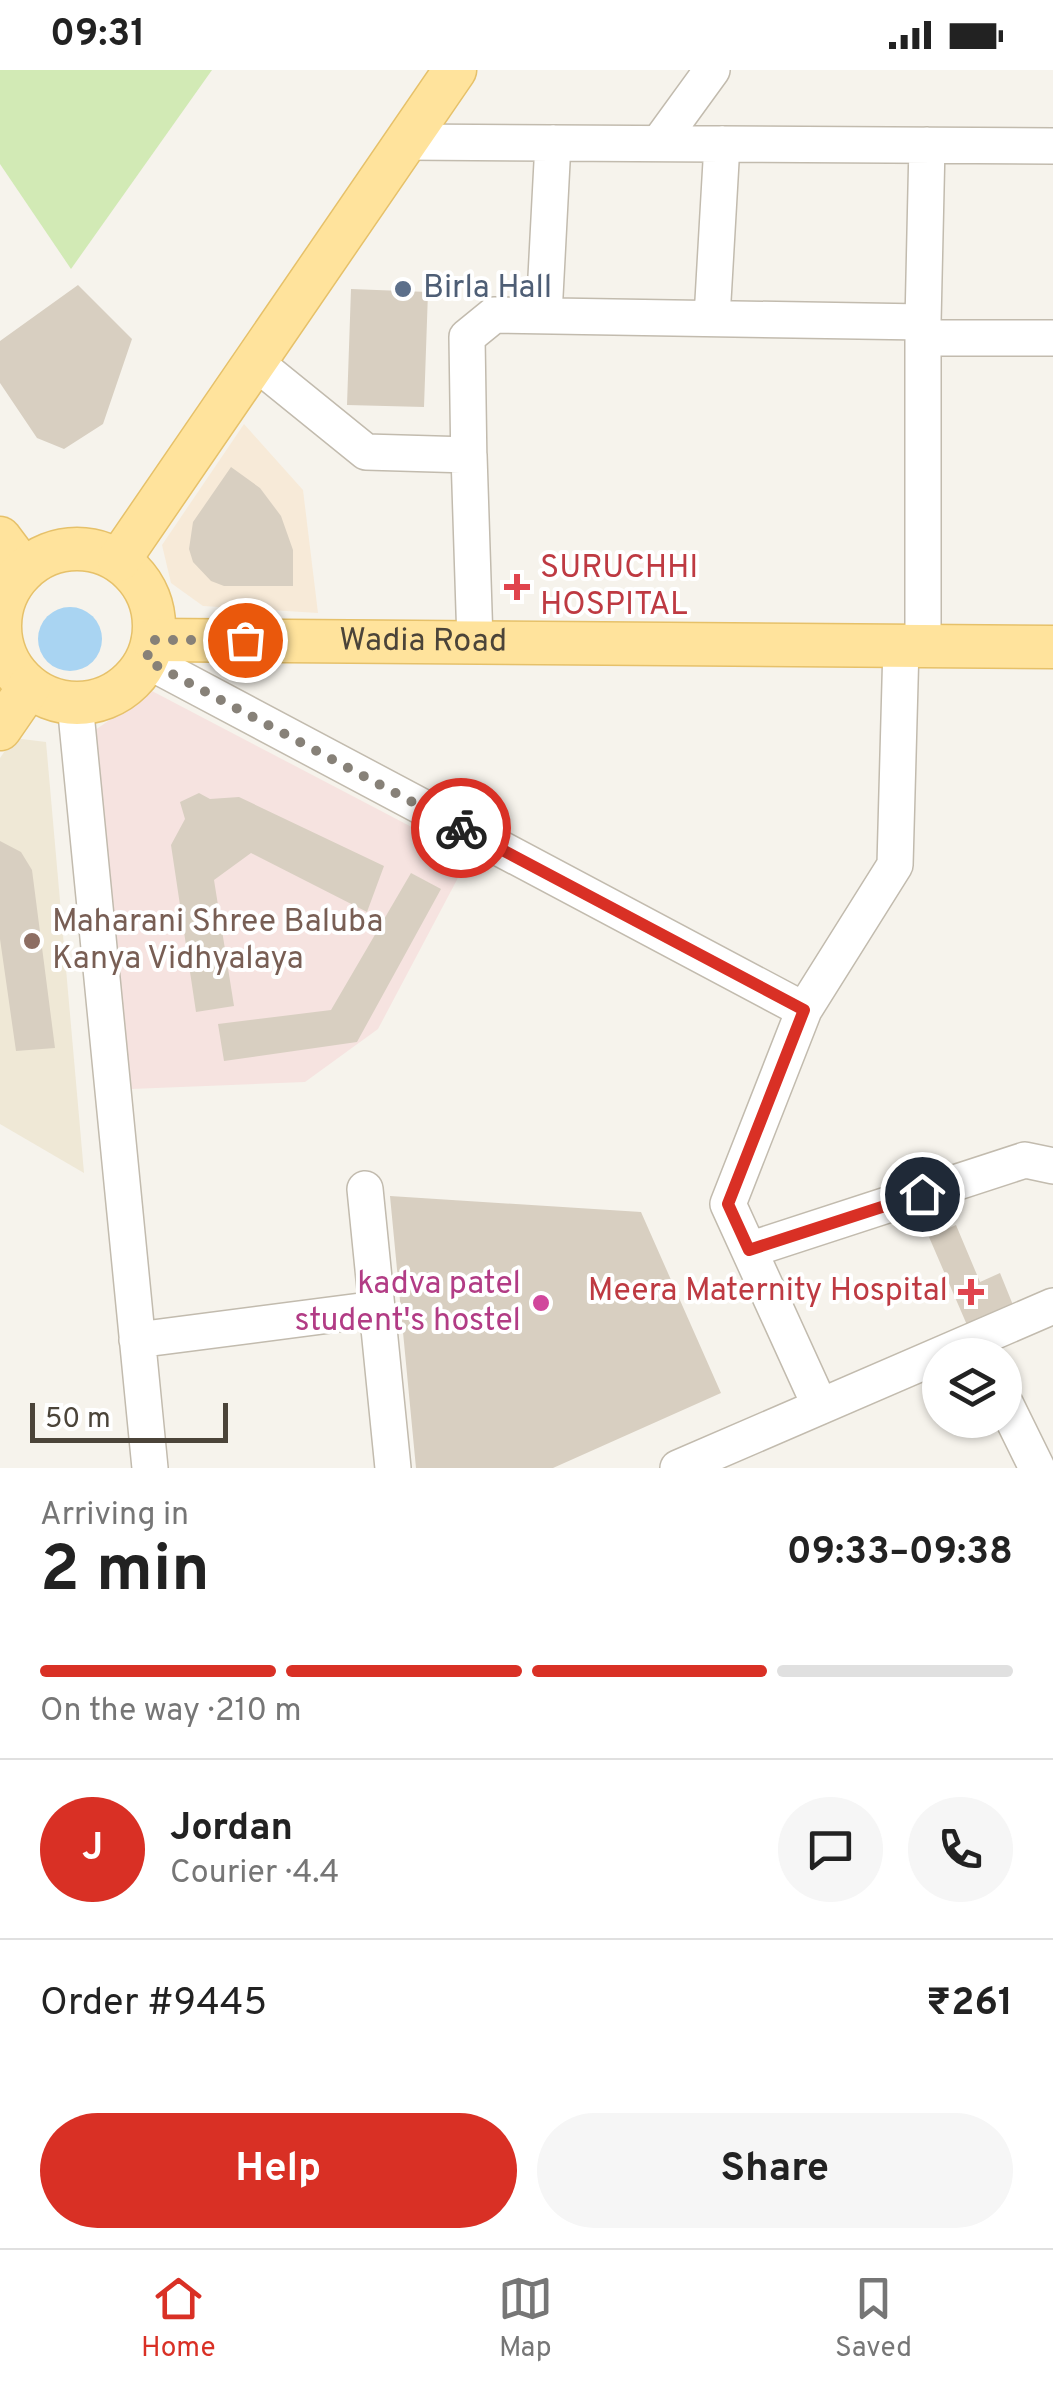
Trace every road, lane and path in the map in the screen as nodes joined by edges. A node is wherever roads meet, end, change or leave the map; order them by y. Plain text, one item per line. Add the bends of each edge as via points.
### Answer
1 (455, 70) edge
2 (712, 70) edge
3 (406, 142) junction
4 (553, 143) junction
5 (659, 143) junction
6 (722, 144) junction
7 (927, 145) junction
8 (1053, 146) edge
9 (544, 315) junction
10 (712, 318) junction
11 (923, 330) junction
12 (1053, 338) edge
13 (255, 362) junction
14 (469, 468) junction
15 (12, 554) edge
16 (119, 560) junction
17 (475, 642) junction
18 (912, 646) junction
19 (1053, 647) edge
20 (150, 650) junction
21 (13, 679) edge
22 (75, 704) junction
23 (0, 728) edge
24 (804, 1010) junction
25 (1053, 1166) edge
26 (365, 1190) dead end
27 (749, 1250) junction
28 (1053, 1306) edge
29 (376, 1309) junction
30 (996, 1338) edge
31 (137, 1340) junction
32 (922, 1369) edge
33 (820, 1406) junction
34 (1022, 1438) edge
35 (150, 1468) edge
36 (393, 1468) edge
37 (678, 1468) edge
38 (1037, 1468) edge

1 - 3 main road
2 - 5 street
3 - 4 street
3 - 13 main road
4 - 5 street
4 - 9 street
5 - 6 street
6 - 7 street
6 - 10 street
7 - 8 street
7 - 11 street
9 - 10 street
9 - 14 street via 494,315 467,337
10 - 11 street
11 - 12 street
11 - 18 street
13 - 14 street via 366,452 469,455
13 - 16 main road
14 - 17 street
15 - 16 main road via 95,550
15 - 21 main road via 0,617
16 - 20 main road via 148,595 154,616
17 - 18 main road, Wadia Road
17 - 20 main road, Wadia Road
18 - 19 main road, Wadia Road
18 - 24 street via 896,865
20 - 22 main road via 117,692
20 - 24 street
21 - 22 main road
21 - 23 main road
22 - 31 street
24 - 27 street via 728,1204
25 - 27 street via 1025,1160
26 - 29 street
27 - 33 street
28 - 30 street
29 - 31 street
29 - 36 street
31 - 35 street
32 - 33 street
33 - 37 street
34 - 38 street

